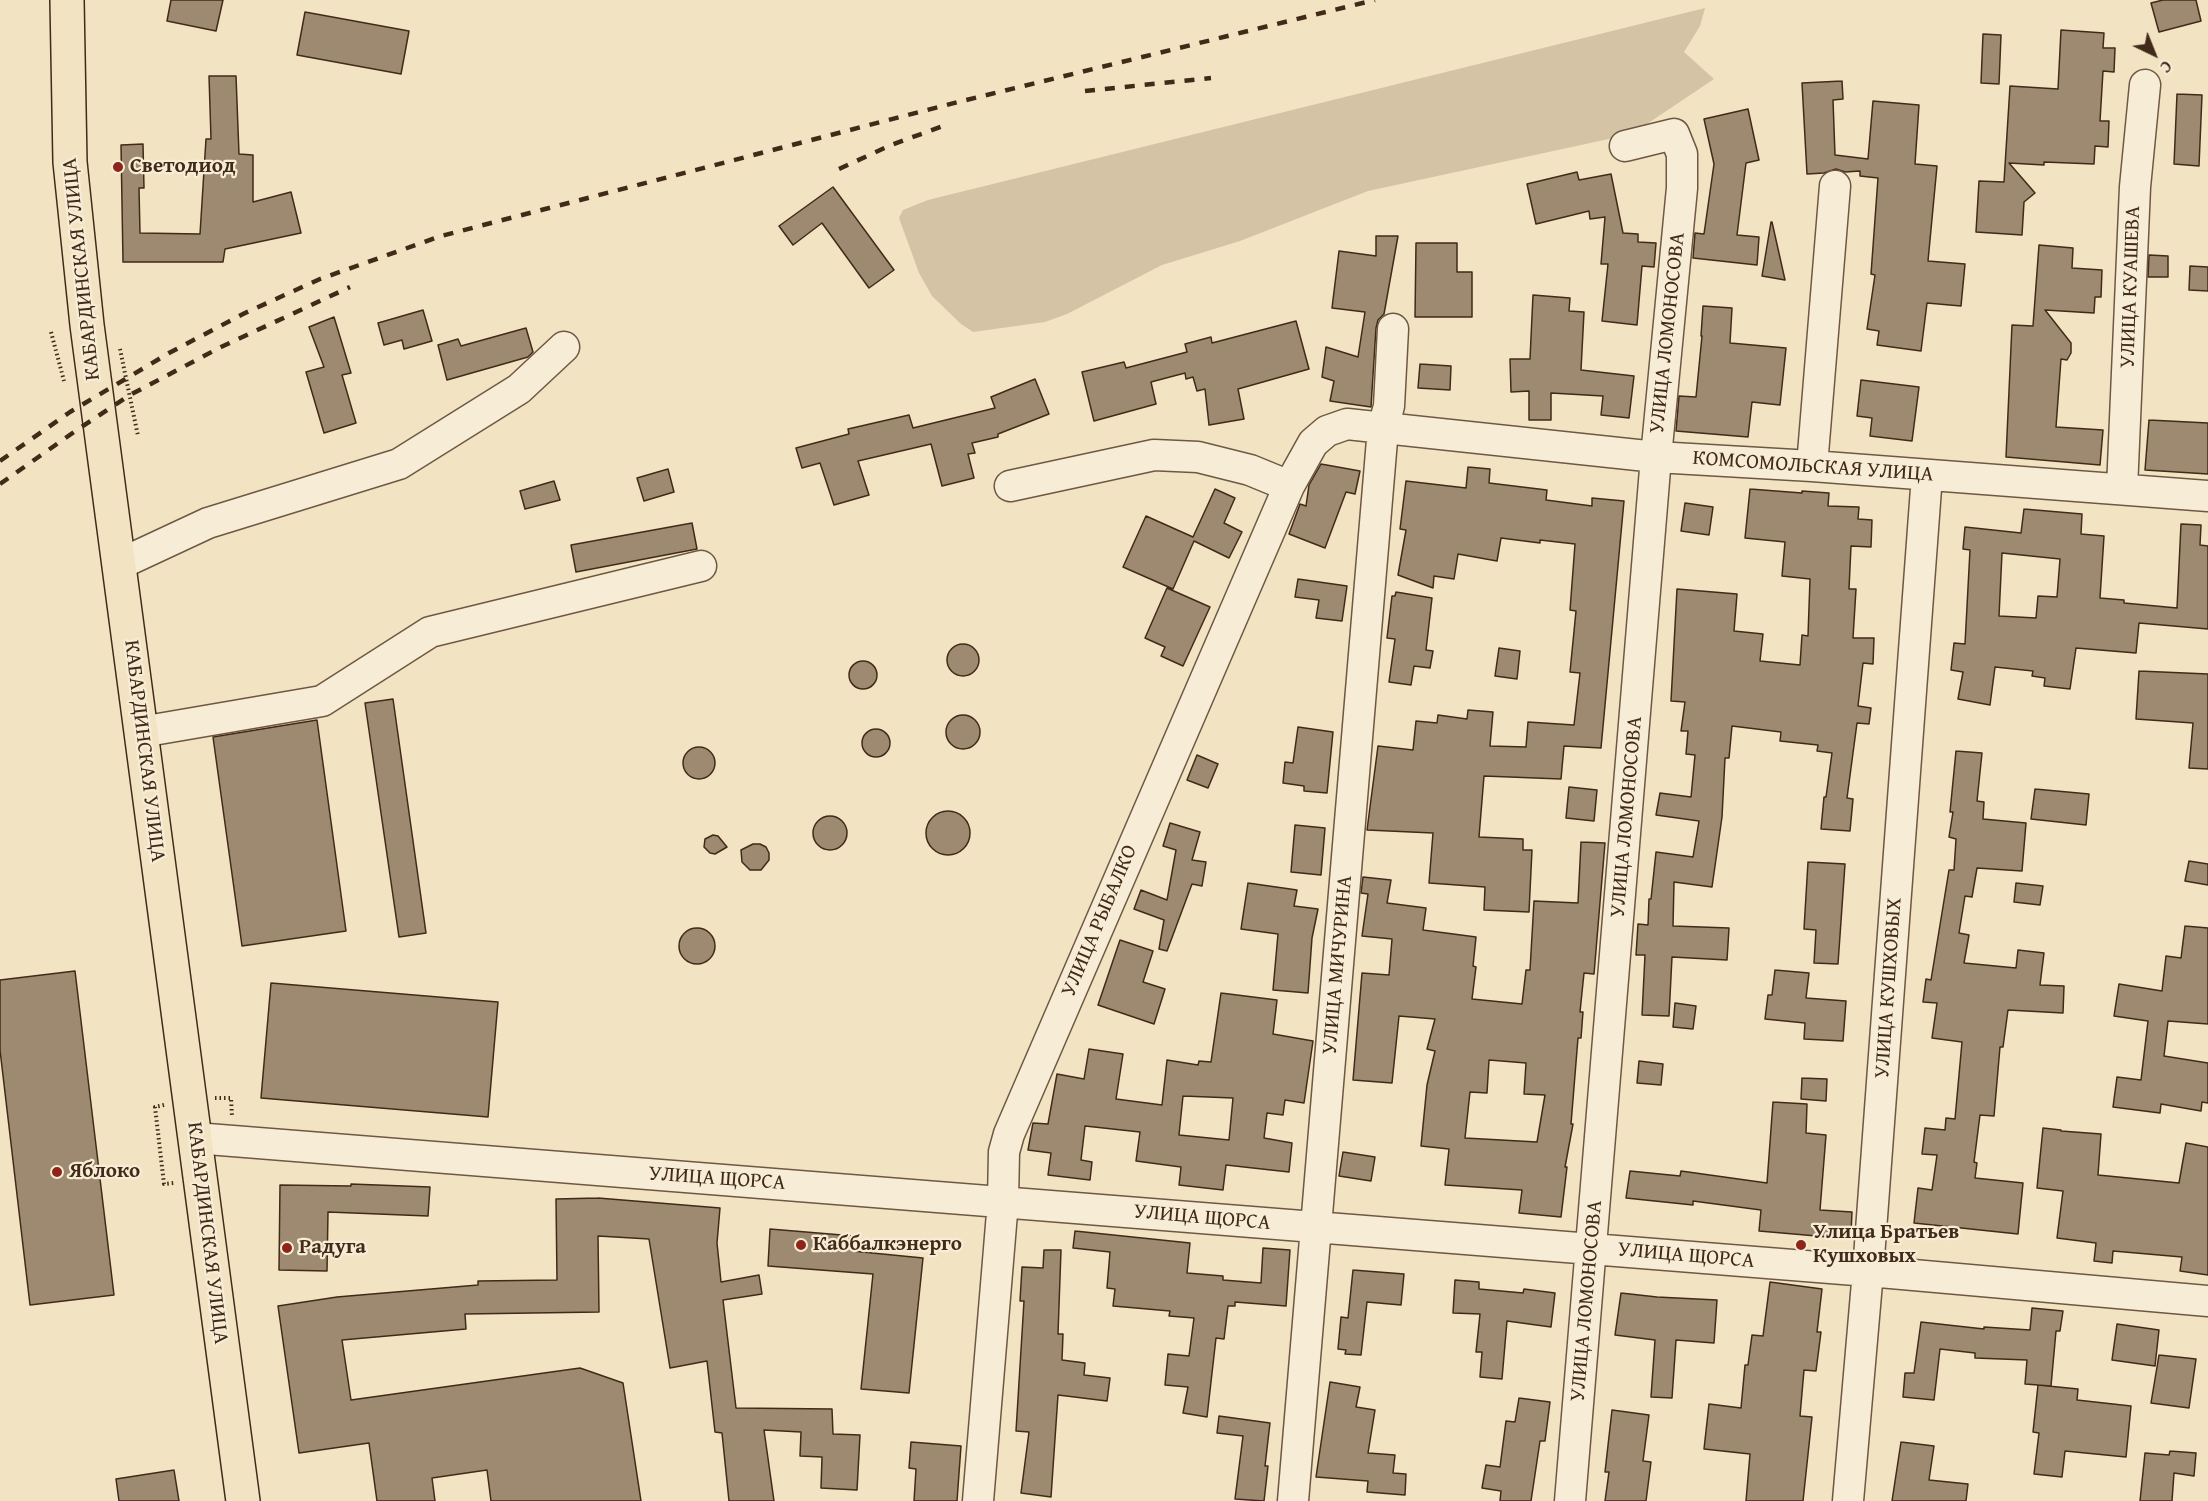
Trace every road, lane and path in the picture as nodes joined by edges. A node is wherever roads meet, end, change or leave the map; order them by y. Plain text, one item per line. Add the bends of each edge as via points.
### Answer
1 (67, 0) edge
2 (2145, 85) dead end
3 (1625, 146) dead end
4 (1835, 186) dead end
5 (1393, 329) dead end
6 (119, 343) dead end
7 (564, 347) dead end
8 (1383, 428) junction
9 (138, 436) dead end
10 (1656, 457) junction
11 (1812, 466) junction
12 (1927, 475) junction
13 (1010, 486) dead end
14 (1289, 486) junction
15 (2122, 489) junction
16 (2208, 496) edge
17 (120, 564) junction
18 (701, 566) dead end
19 (141, 732) junction
20 (212, 1097) dead end
21 (167, 1104) dead end
22 (232, 1118) dead end
23 (195, 1138) junction
24 (178, 1182) dead end
25 (1003, 1201) junction
26 (1315, 1228) junction
27 (1592, 1249) junction
28 (1868, 1271) junction
29 (2208, 1301) edge
30 (243, 1501) edge
31 (978, 1501) edge
32 (1293, 1501) edge
33 (1570, 1501) edge
34 (1848, 1501) edge

1 - 17 main road, КАБАРДИНСКАЯ УЛИЦА via 70,162 96,397
2 - 15 street, УЛИЦА КУАШЕВА via 2135,187
3 - 10 street, УЛИЦА ЛОМОНОСОВА via 1674,134 1682,154
4 - 11 street
5 - 8 street, УЛИЦА МИЧУРИНА via 1389,406
6 - 9 path
7 - 17 street via 519,389 399,464 208,523
8 - 10 street, КОМСОМОЛЬСКАЯ УЛИЦА
8 - 14 street, УЛИЦА РЫБАЛКО via 1347,424 1327,431 1313,443
8 - 26 street, УЛИЦА МИЧУРИНА
10 - 11 street, КОМСОМОЛЬСКАЯ УЛИЦА
10 - 27 street, УЛИЦА ЛОМОНОСОВА
11 - 12 street, КОМСОМОЛЬСКАЯ УЛИЦА
12 - 15 street, КОМСОМОЛЬСКАЯ УЛИЦА
12 - 28 street, УЛИЦА КУШХОВЫХ
13 - 14 street via 1154,455 1198,457 1250,470
14 - 25 street, УЛИЦА РЫБАЛКО via 1009,1134 1004,1152
15 - 16 street, КОМСОМОЛЬСКАЯ УЛИЦА
17 - 19 main road, КАБАРДИНСКАЯ УЛИЦА
18 - 19 street via 430,632 322,701
19 - 23 main road, КАБАРДИНСКАЯ УЛИЦА
20 - 22 path via 231,1098
21 - 24 path via 155,1107 164,1184
23 - 25 street, УЛИЦА ЩОРСА
23 - 30 main road, КАБАРДИНСКАЯ УЛИЦА
25 - 26 street, УЛИЦА ЩОРСА
25 - 31 street, УЛИЦА РЫБАЛКО
26 - 27 street, УЛИЦА ЩОРСА
26 - 32 street, УЛИЦА МИЧУРИНА
27 - 28 street, УЛИЦА ЩОРСА
27 - 33 street, УЛИЦА ЛОМОНОСОВА
28 - 29 street, УЛИЦА ЩОРСА
28 - 34 street, УЛИЦА КУШХОВЫХ

